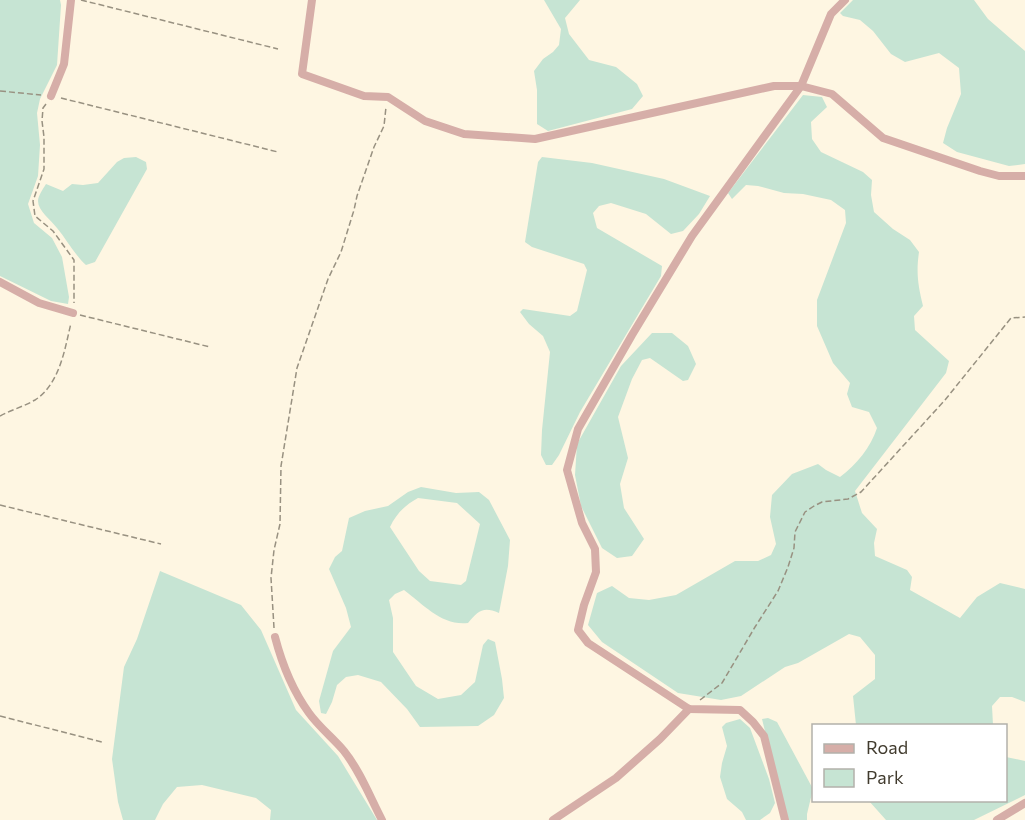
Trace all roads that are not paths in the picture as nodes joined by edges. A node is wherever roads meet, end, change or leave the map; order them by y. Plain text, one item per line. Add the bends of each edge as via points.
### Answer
1 (71, 0) edge
2 (312, 0) edge
3 (845, 0) edge
4 (801, 86) junction
5 (51, 96) road end
6 (1025, 176) edge
7 (0, 282) edge
8 (73, 313) road end
9 (275, 637) road end
10 (689, 709) junction
11 (1025, 803) edge
12 (382, 820) edge
13 (553, 820) edge
14 (785, 820) edge
15 (997, 820) edge

1 - 5 street via 64,64
2 - 4 street via 302,74 364,96 388,97 425,121 464,134 535,139 774,86
3 - 4 street via 831,14
4 - 6 street via 832,94 883,138 980,171
4 - 10 street via 692,236 578,429 567,470 582,523 595,549 596,572 578,630 588,643
7 - 8 street via 39,303
9 - 12 street via 297,695 344,751
10 - 13 street via 616,778
10 - 14 street via 740,710 753,722 764,736
11 - 15 street

